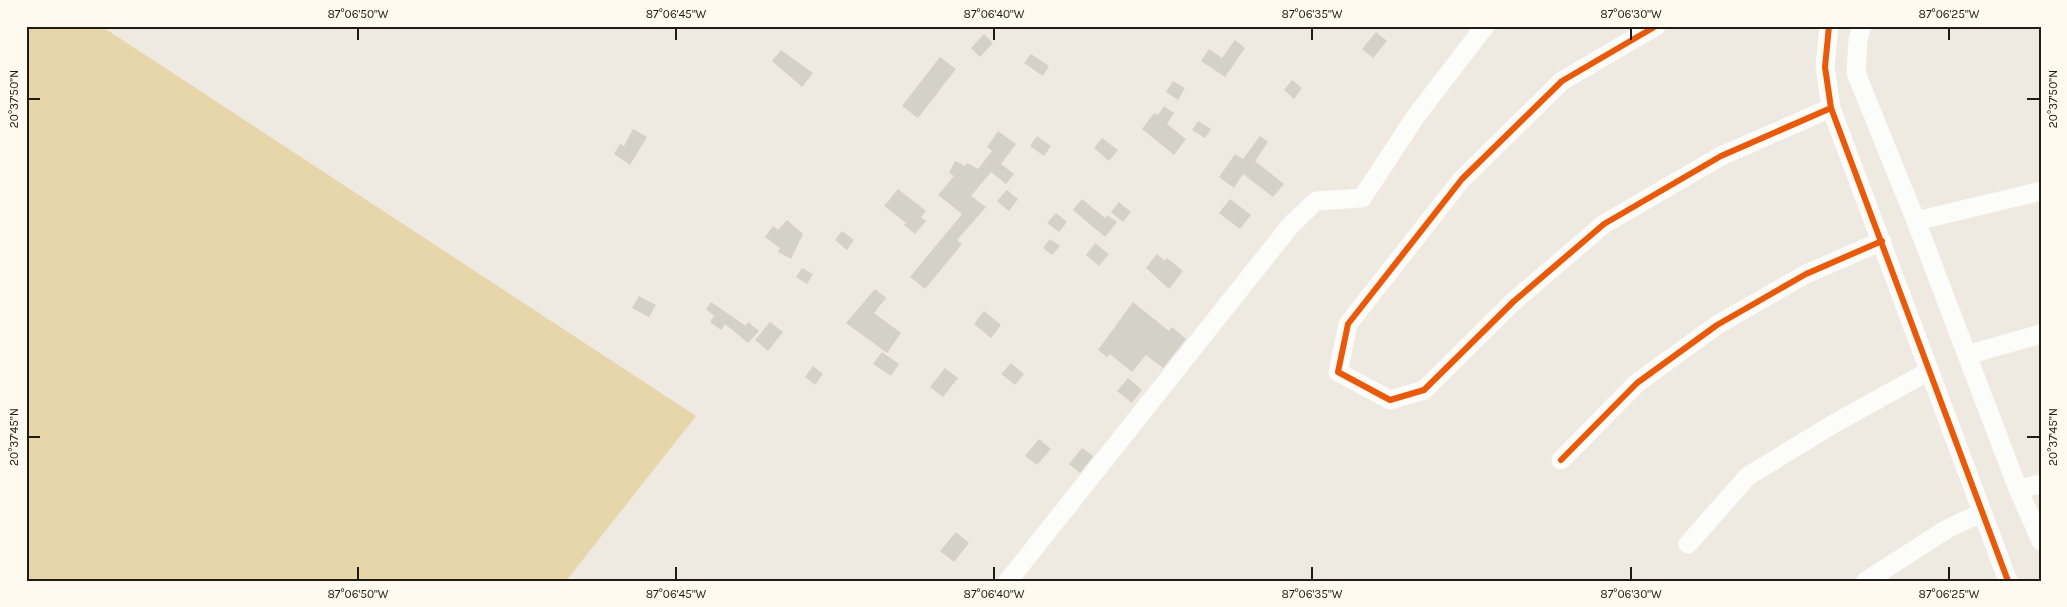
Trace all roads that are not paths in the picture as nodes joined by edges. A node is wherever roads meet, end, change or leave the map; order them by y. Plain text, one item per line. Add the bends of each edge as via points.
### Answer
1 (1485, 26) edge
2 (1656, 26) edge
3 (1829, 26) edge
4 (1862, 26) edge
5 (1831, 108) junction
6 (2041, 191) edge
7 (1916, 221) junction
8 (1882, 241) junction
9 (2041, 334) edge
10 (1967, 355) junction
11 (1929, 371) junction
12 (1561, 460) dead end
13 (2041, 484) edge
14 (2018, 489) junction
15 (1981, 513) junction
16 (2041, 541) edge
17 (1688, 544) dead end
18 (1008, 581) edge
19 (1866, 581) edge
20 (2008, 581) edge

1 - 18 street via 1416,116 1362,198 1316,201 1290,226
2 - 5 street via 1562,81 1462,179 1348,324 1338,372 1390,400 1424,390 1513,302 1604,224 1721,156
3 - 5 street via 1825,67
4 - 7 street via 1856,73
5 - 8 street
6 - 7 street
7 - 10 street
8 - 11 street
8 - 12 street via 1806,274 1717,325 1637,383
9 - 10 street
10 - 14 street
11 - 15 street
11 - 17 street via 1748,476
13 - 14 street
14 - 16 street
15 - 19 street via 1947,529
15 - 20 street

